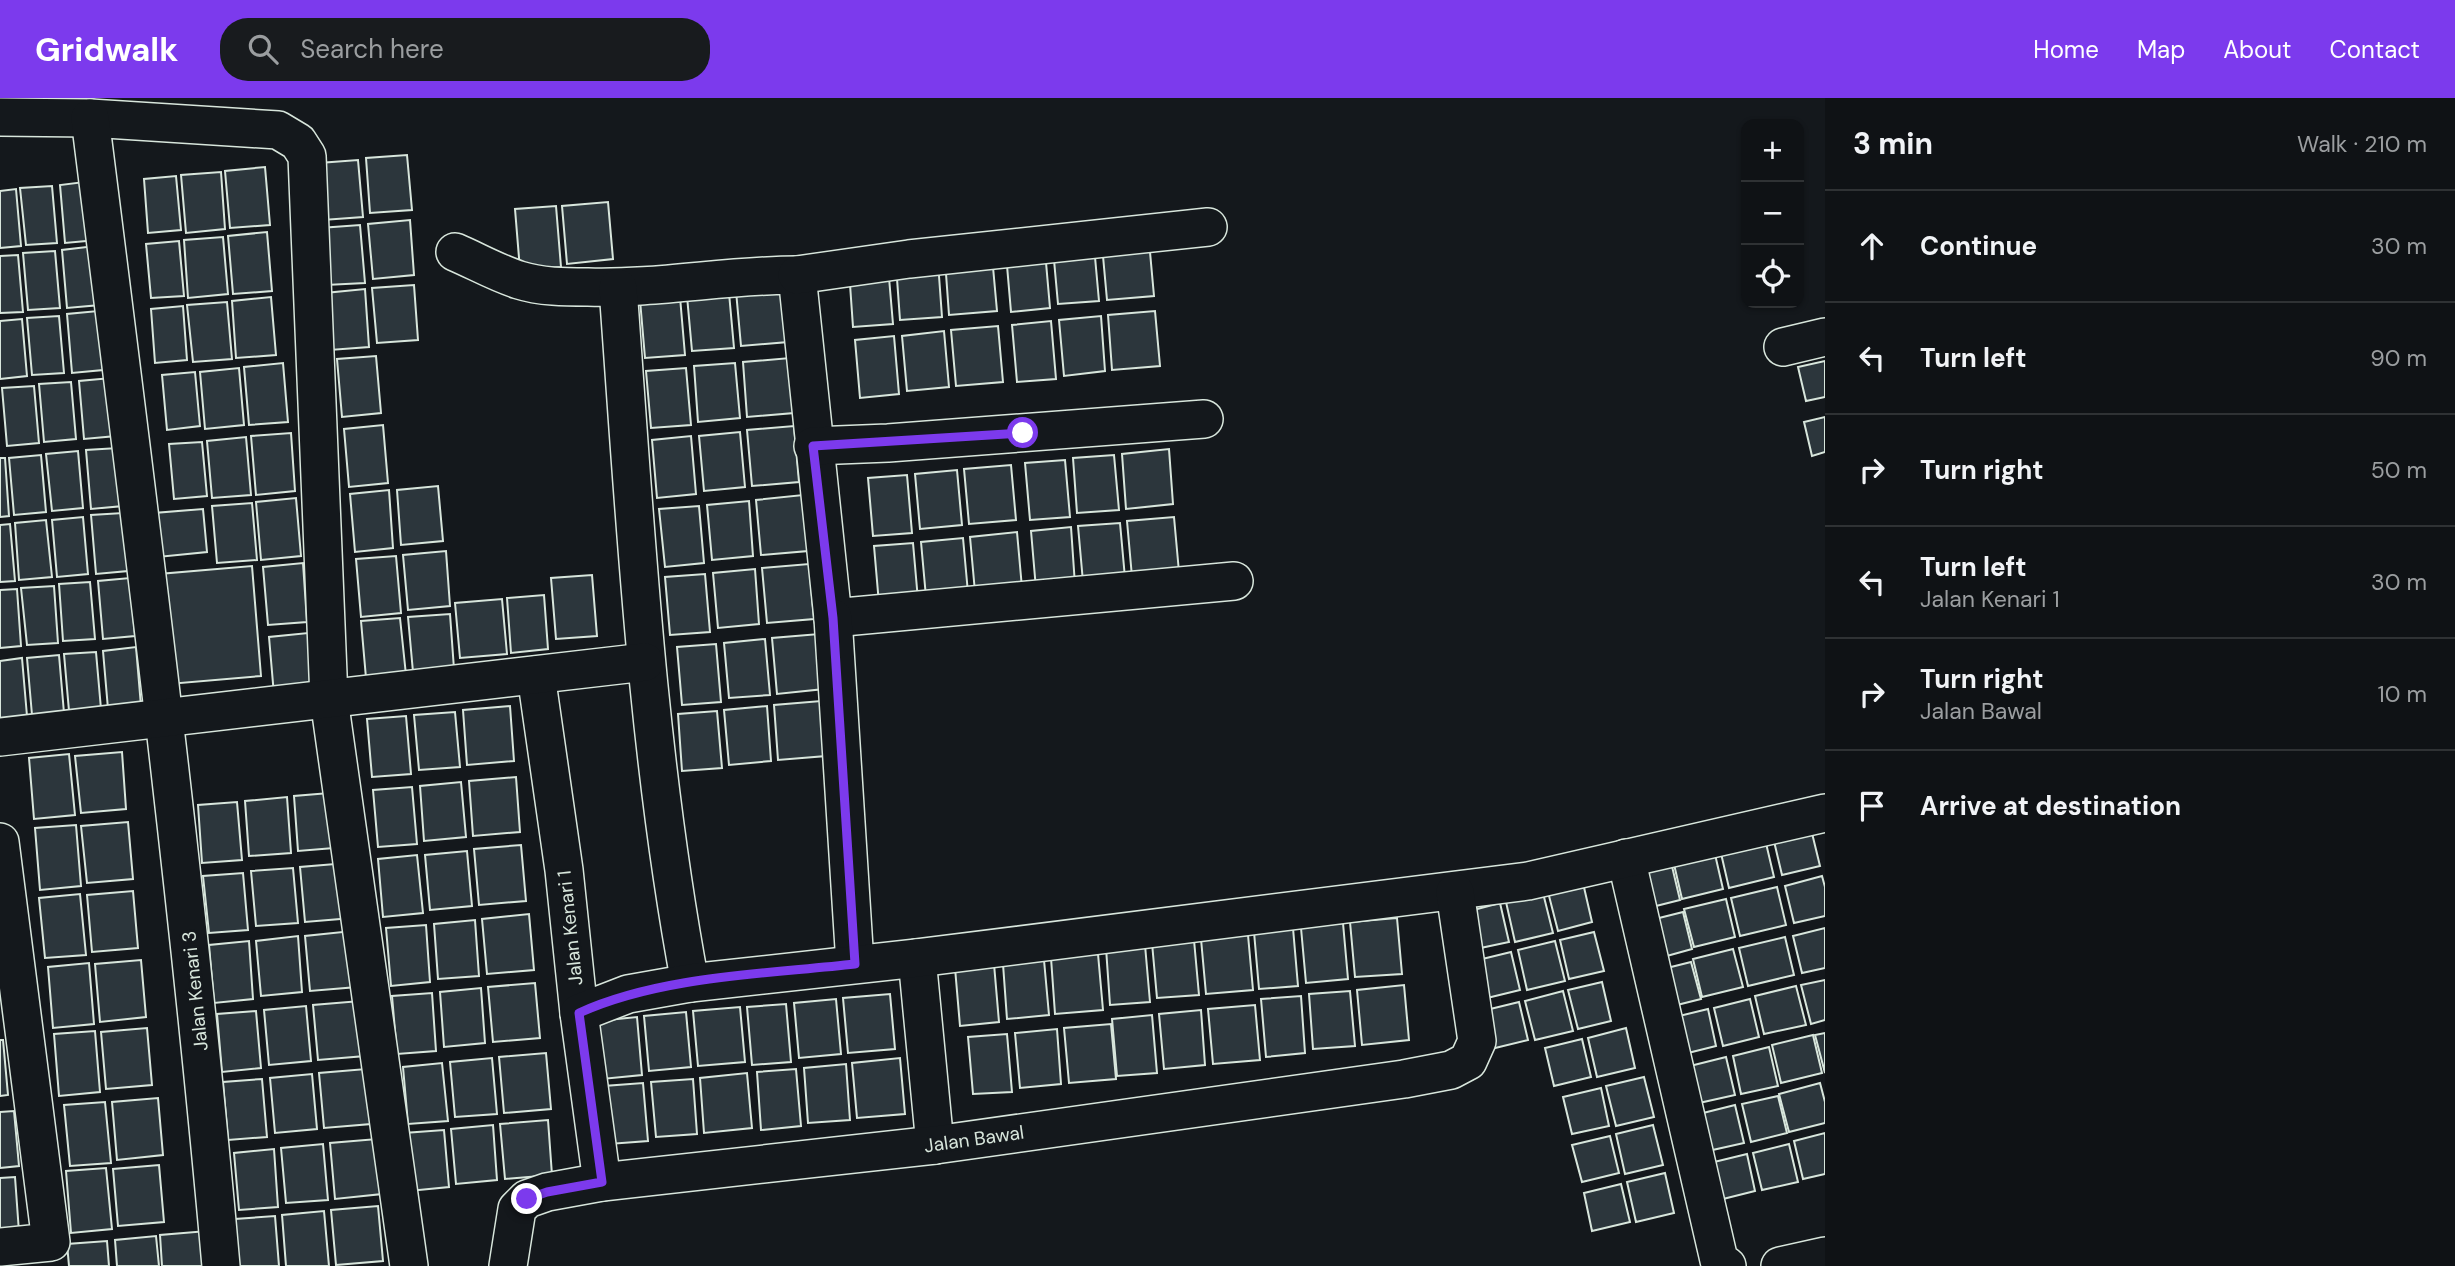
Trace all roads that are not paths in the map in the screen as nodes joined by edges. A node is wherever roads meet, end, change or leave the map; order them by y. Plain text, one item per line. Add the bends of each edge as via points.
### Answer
1 (0, 117) edge
2 (90, 118) junction
3 (1208, 227) dead end
4 (455, 252) dead end
5 (796, 275) junction
6 (618, 288) junction
7 (1825, 337) edge
8 (1783, 347) dead end
9 (1204, 419) dead end
10 (813, 446) junction
11 (1234, 581) dead end
12 (833, 618) junction
13 (645, 662) junction
14 (536, 675) junction
15 (329, 699) junction
16 (165, 717) junction
17 (0, 737) edge
18 (1823, 823) edge
19 (0, 842) edge
20 (1626, 858) junction
21 (1455, 892) junction
22 (918, 958) junction
23 (855, 964) junction
24 (690, 983) junction
25 (579, 1013) junction
26 (935, 1145) junction
27 (602, 1182) junction
28 (0, 1247) edge
29 (1825, 1256) edge
30 (221, 1266) edge
31 (409, 1266) edge
32 (508, 1266) edge
33 (1727, 1266) edge
34 (1780, 1266) edge

1 - 2 street
2 - 15 street via 278,130 303,147 307,156
2 - 16 street, Jalan Kenari 3
3 - 5 street
4 - 6 street via 519,280 557,287
5 - 6 street
5 - 10 street
6 - 13 street
7 - 8 street
9 - 10 street
10 - 12 street
11 - 12 street
12 - 23 street
13 - 14 street
13 - 24 street
14 - 15 street
14 - 25 street, Jalan Kenari 1
15 - 16 street
15 - 31 street
16 - 17 street
16 - 30 street, Jalan Kenari 3
18 - 20 street
19 - 28 street via 51,1242
20 - 21 street
20 - 33 street via 1719,1260
21 - 22 street
21 - 26 street, Jalan Bawal via 1477,1041 1468,1061 1451,1070
22 - 23 street
22 - 26 street
23 - 24 street
24 - 25 street via 628,994
25 - 27 street, Jalan Kenari 1
26 - 27 street, Jalan Bawal
27 - 32 street, Jalan Bawal via 527,1199 517,1209
29 - 34 street

